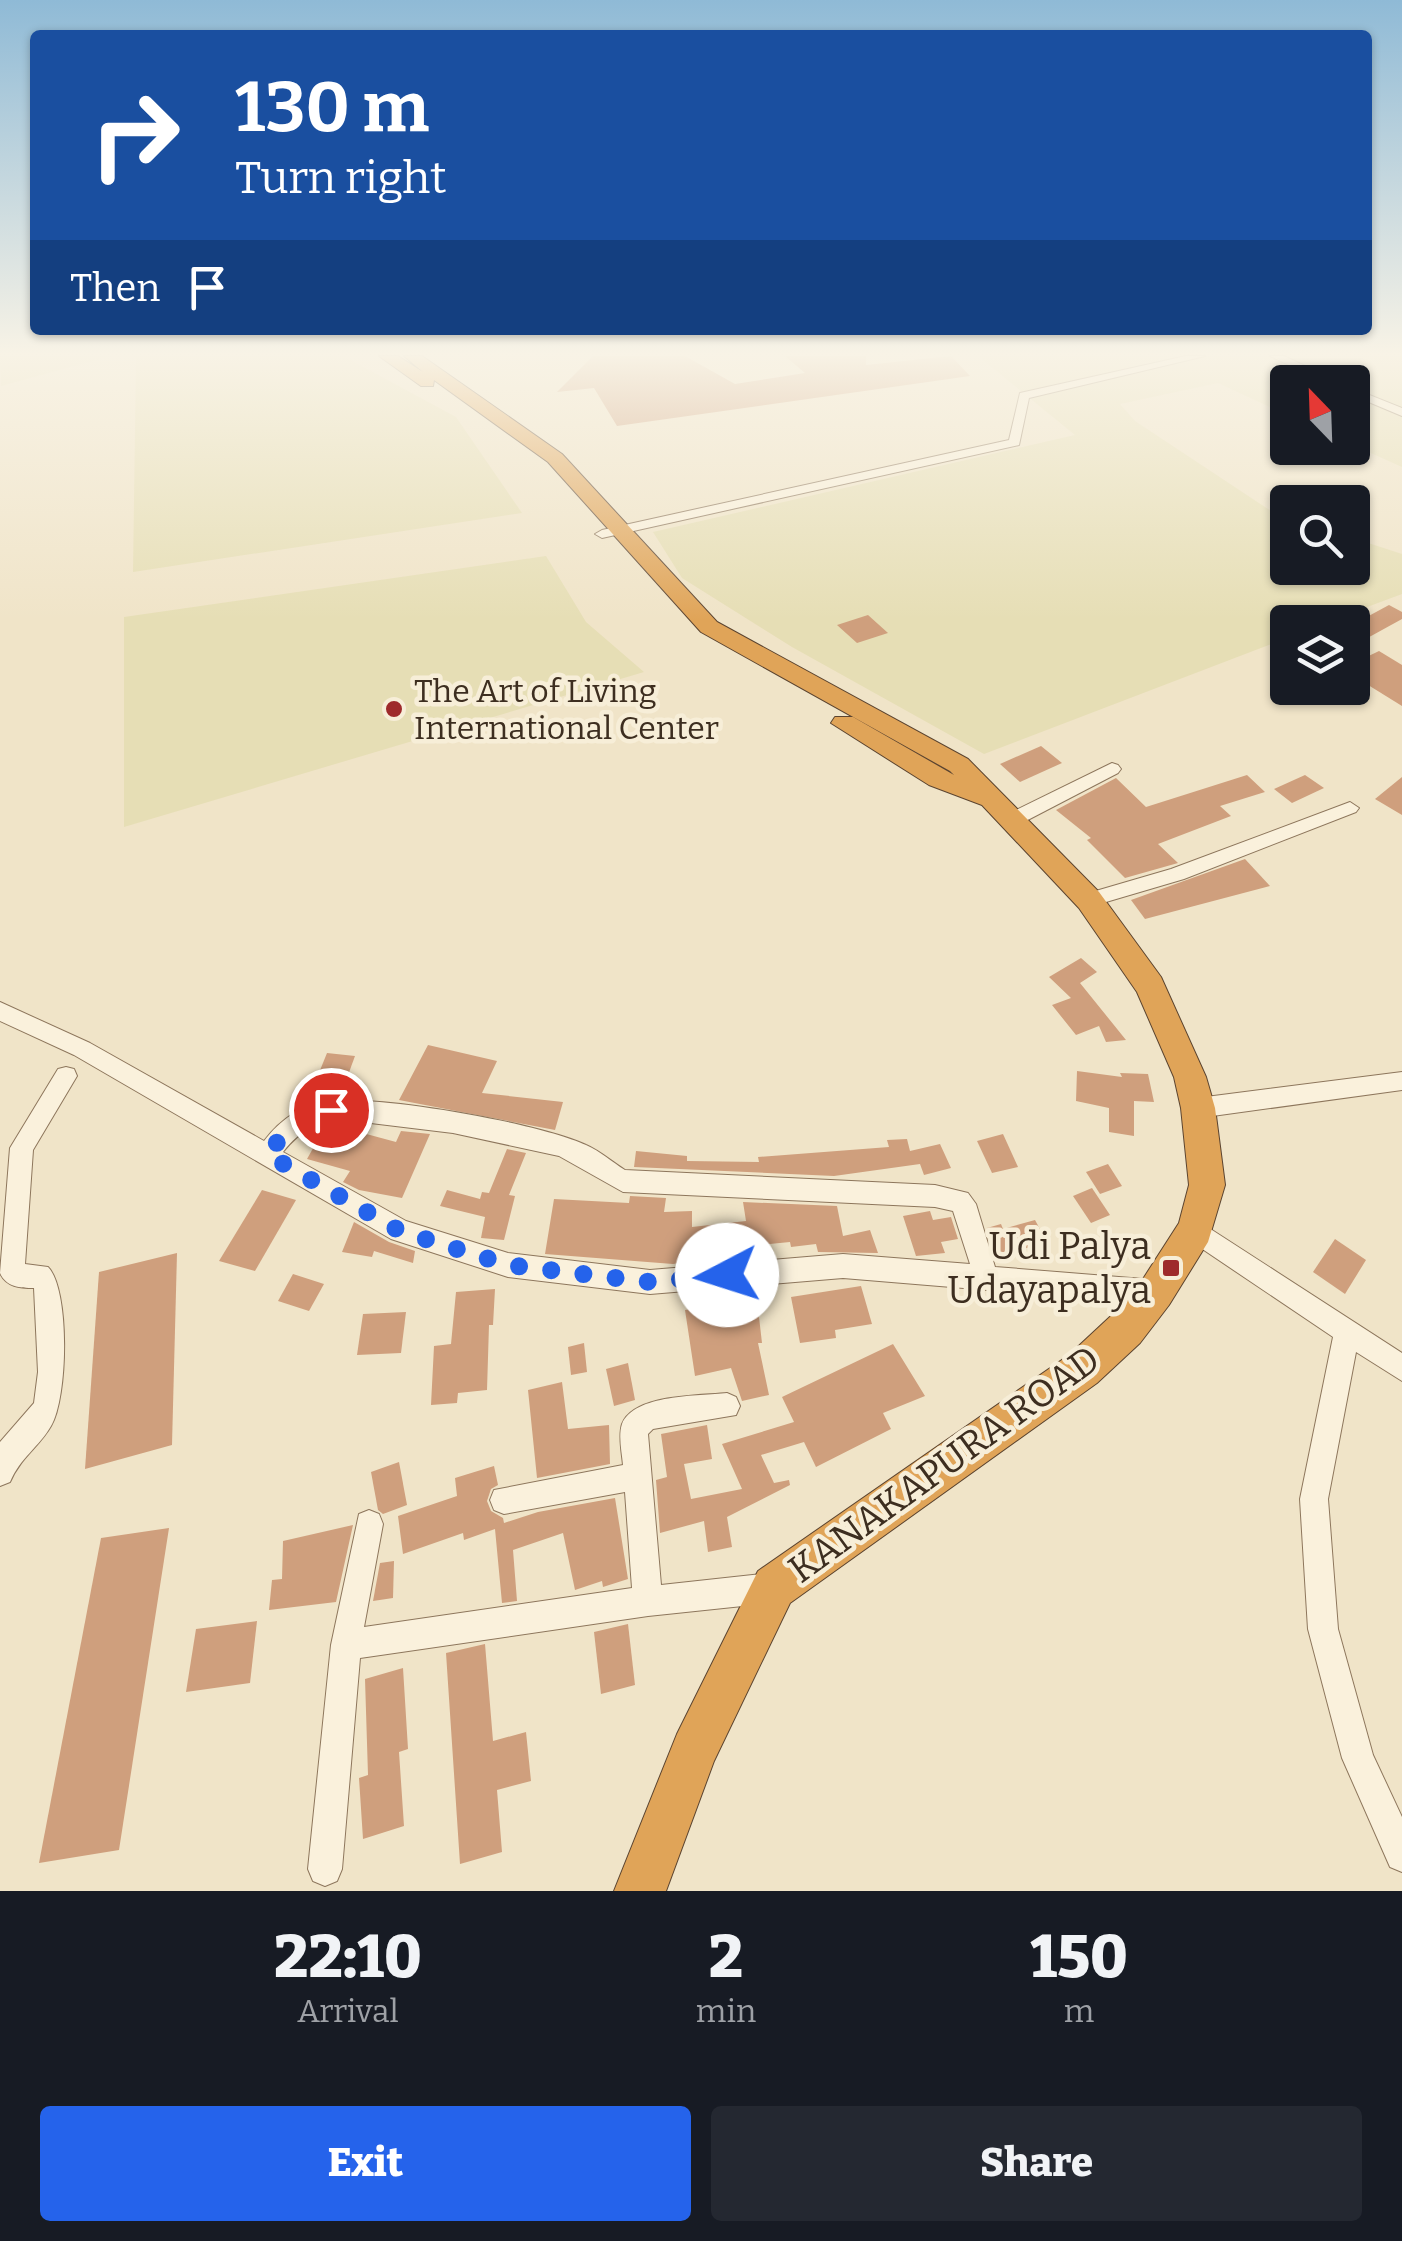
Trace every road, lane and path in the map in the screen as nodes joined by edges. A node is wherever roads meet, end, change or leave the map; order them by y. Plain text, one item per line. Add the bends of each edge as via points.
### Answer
1 (514, 444) edge
2 (535, 444) edge
3 (1005, 444) edge
4 (612, 532) junction
5 (1112, 769) dead end
6 (1350, 808) dead end
7 (1005, 811) junction
8 (1089, 900) junction
9 (0, 1011) edge
10 (66, 1076) dead end
11 (1402, 1081) edge
12 (1198, 1108) junction
13 (268, 1155) junction
14 (1195, 1230) junction
15 (986, 1279) junction
16 (1156, 1292) junction
17 (1347, 1331) junction
18 (1402, 1368) edge
19 (727, 1406) dead end
20 (0, 1440) edge
21 (0, 1469) edge
22 (638, 1476) junction
23 (504, 1500) dead end
24 (369, 1524) dead end
25 (774, 1587) junction
26 (648, 1601) junction
27 (346, 1645) junction
28 (1402, 1855) edge
29 (326, 1869) dead end
30 (640, 1891) edge

1 - 4 highway, KANAKAPURA ROAD
2 - 4 highway, KANAKAPURA ROAD via 554,458
3 - 4 street
4 - 7 highway, KANAKAPURA ROAD via 671,618 928,774
5 - 7 street
6 - 8 street
7 - 8 highway, KANAKAPURA ROAD
8 - 12 highway, KANAKAPURA ROAD via 1150,986
9 - 13 street via 82,1048
10 - 21 street via 22,1148 12,1266 15,1275 40,1276 46,1283 50,1390 44,1413
11 - 12 street
12 - 14 highway, KANAKAPURA ROAD via 1206,1186
13 - 15 street via 400,1231 508,1265 650,1282 842,1266
13 - 15 street via 284,1130 307,1116 366,1112 552,1143 623,1181 935,1196 960,1201 968,1212
14 - 16 highway, KANAKAPURA ROAD
14 - 17 street
15 - 16 street
16 - 25 highway, KANAKAPURA ROAD via 1083,1369
17 - 18 street
17 - 28 street via 1314,1499 1323,1629 1358,1758
19 - 22 street via 648,1416 634,1429
20 - 21 street
22 - 23 street
22 - 26 street
24 - 27 street
25 - 26 street
25 - 30 highway, KANAKAPURA ROAD via 694,1751
26 - 27 street
27 - 29 street

